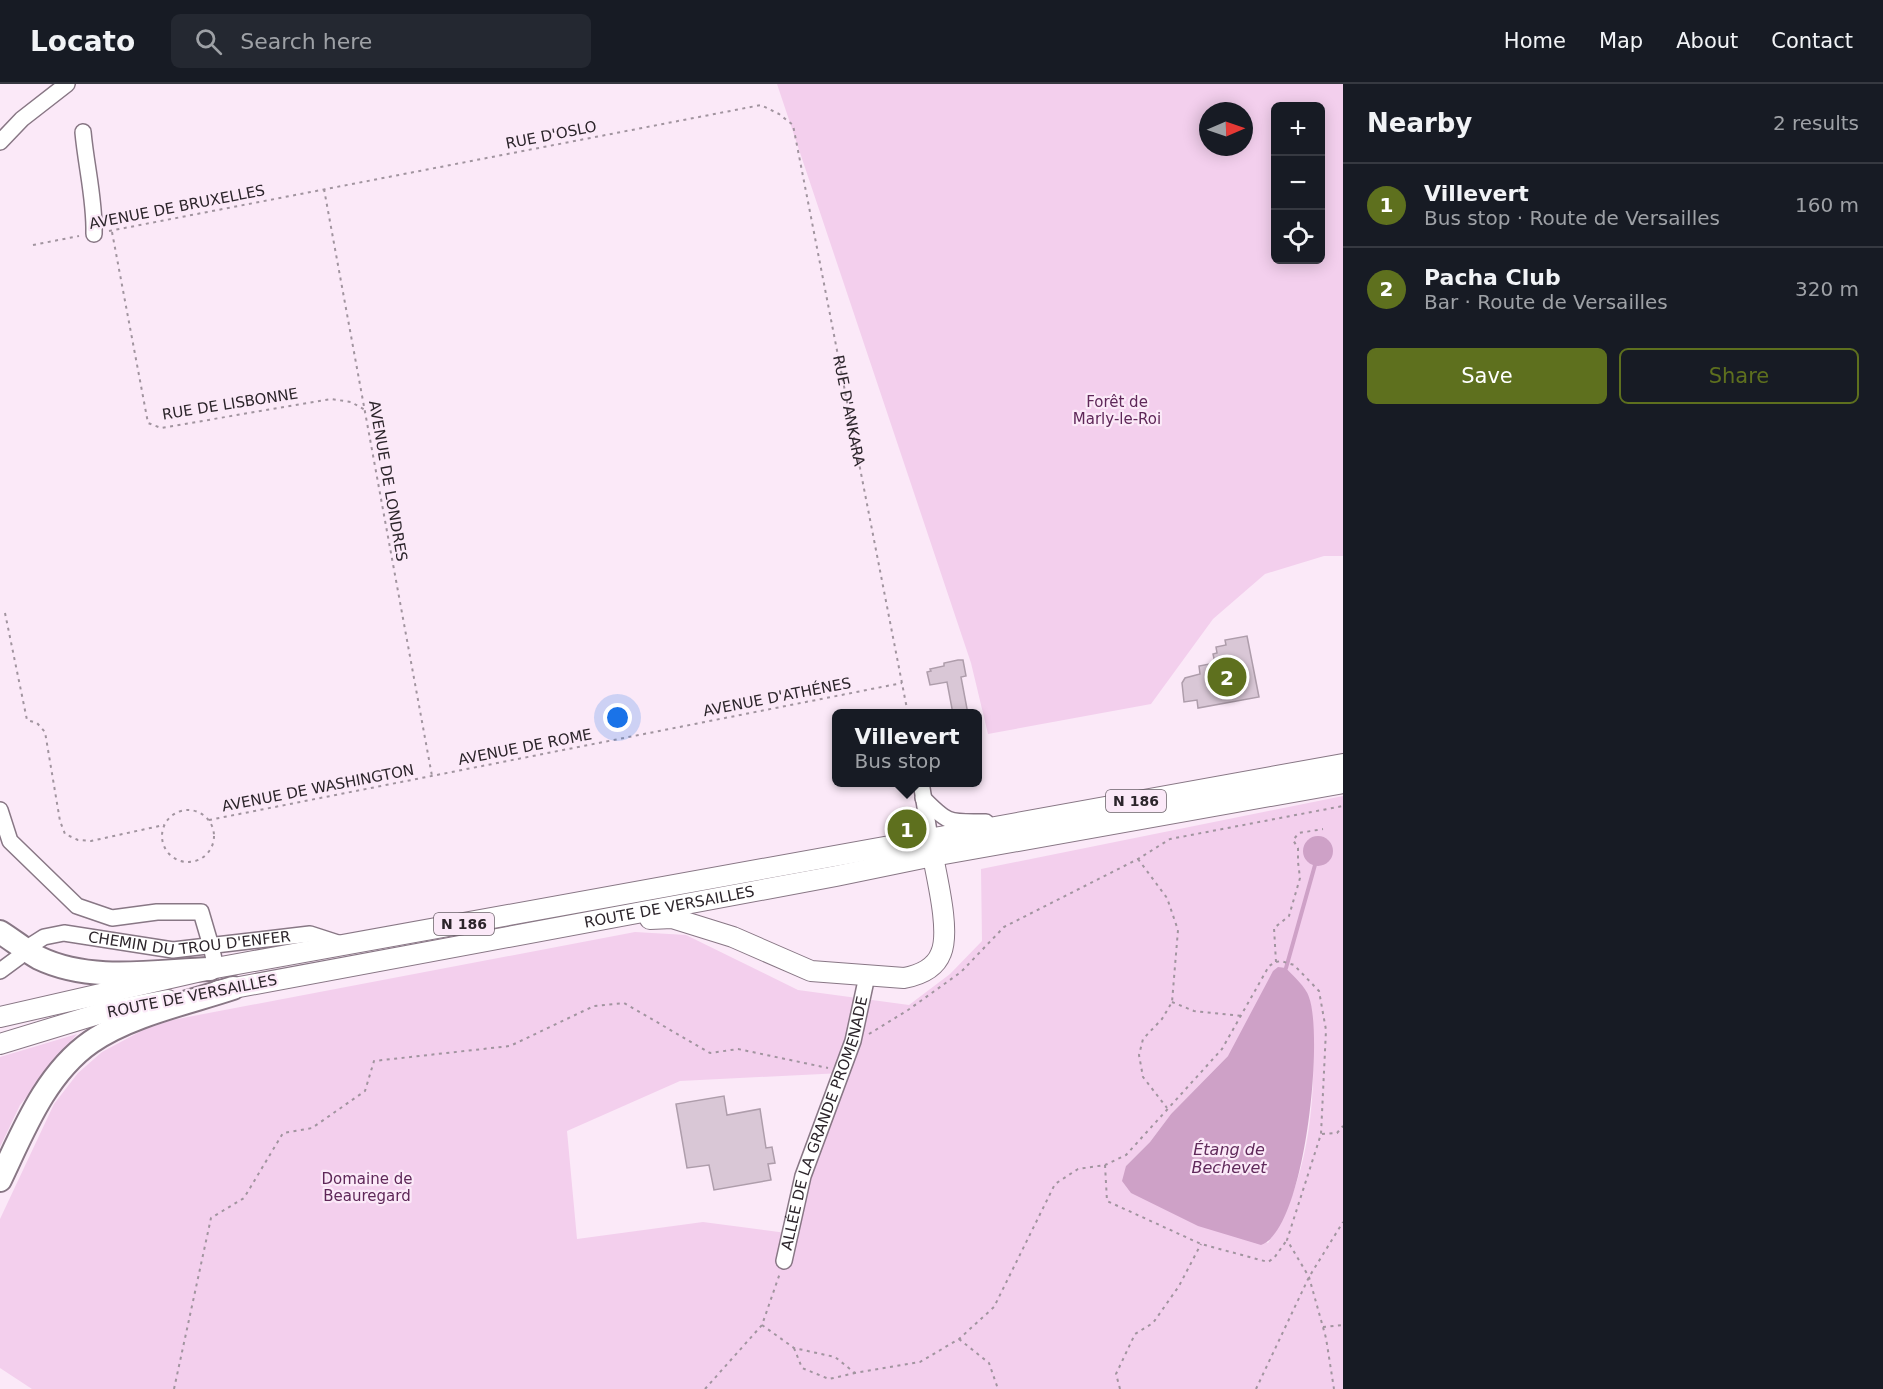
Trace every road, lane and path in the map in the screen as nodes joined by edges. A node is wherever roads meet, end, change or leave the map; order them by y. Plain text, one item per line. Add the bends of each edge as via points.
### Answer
1 (67, 84) edge
2 (779, 114) joint
3 (84, 132) dead end
4 (0, 142) edge
5 (324, 189) junction
6 (112, 230) junction
7 (94, 234) junction
8 (33, 245) dead end
9 (364, 410) junction
10 (5, 613) dead end
11 (902, 683) junction
12 (907, 709) edge
13 (657, 732) joint
14 (1343, 764) edge
15 (432, 776) junction
16 (1343, 783) edge
17 (922, 787) edge
18 (923, 798) junction
19 (1343, 806) edge
20 (0, 810) edge
21 (208, 820) junction
22 (1019, 822) junction
23 (164, 825) junction
24 (1323, 829) dead end
25 (931, 847) junction
26 (1138, 859) junction
27 (599, 920) junction
28 (0, 932) edge
29 (33, 944) dead end
30 (211, 946) junction
31 (347, 946) junction
32 (19, 957) dead end
33 (1276, 962) junction
34 (213, 969) junction
35 (0, 971) edge
36 (867, 976) junction
37 (233, 988) junction
38 (1172, 1002) junction
39 (1242, 1016) junction
40 (0, 1017) edge
41 (853, 1041) junction
42 (0, 1044) edge
43 (842, 1071) junction
44 (1167, 1108) junction
45 (1343, 1126) edge
46 (1321, 1134) junction
47 (1105, 1166) junction
48 (0, 1180) edge
49 (1343, 1222) edge
50 (1287, 1240) junction
51 (1201, 1244) junction
52 (784, 1261) joint
53 (1309, 1277) junction
54 (762, 1325) junction
55 (1343, 1325) edge
56 (1323, 1327) junction
57 (959, 1339) junction
58 (794, 1348) junction
59 (855, 1374) junction
60 (174, 1389) edge
61 (705, 1389) edge
62 (998, 1389) edge
63 (1120, 1389) edge
64 (1256, 1389) edge
65 (1334, 1389) edge

1 - 4 street
2 - 5 path, RUE D'OSLO via 761,105
2 - 11 path, RUE D'ANKARA via 793,125
3 - 7 street
5 - 6 path, AVENUE DE BRUXELLES
5 - 9 path, AVENUE DE LONDRES
6 - 7 path, AVENUE DE BRUXELLES
6 - 9 path, RUE DE LISBONNE via 148,423 161,428 331,399 351,402
7 - 8 path, AVENUE DE BRUXELLES
9 - 15 path, AVENUE DE LONDRES
10 - 23 path via 27,720 37,723 45,732 65,834 91,841
11 - 12 path, RUE D'ANKARA
11 - 13 path, AVENUE D'ATHÉNES
13 - 15 path, AVENUE DE ROME
14 - 22 main road, ROUTE DE VERSAILLES / N 186
15 - 21 path, AVENUE DE WASHINGTON
16 - 25 main road, ROUTE DE VERSAILLES / N 186
17 - 18 street
18 - 22 street via 945,820
18 - 25 street
19 - 26 path via 1170,839
20 - 30 street via 10,841 77,906 112,918 201,912
21 - 23 path via 194,810 185,810 177,812
21 - 23 path via 214,836 209,852 187,862 166,850 162,842
22 - 25 main road, ROUTE DE VERSAILLES / N 186
24 - 33 path via 1299,833 1293,840 1298,848 1300,878 1289,916 1274,928
25 - 27 main road, ROUTE DE VERSAILLES / N 186
25 - 31 main road, ROUTE DE VERSAILLES / N 186
25 - 36 main road via 945,932 942,952 919,975
26 - 38 path via 1167,898 1178,930
26 - 41 path via 1005,927 961,972 872,1030 862,1042
27 - 36 main road via 672,918 733,937 811,971
27 - 37 main road, ROUTE DE VERSAILLES / N 186
28 - 34 highway via 39,958 69,968 96,972
29 - 30 street, CHEMIN DU TROU D'ENFER via 64,933 173,950
30 - 31 street, CHEMIN DU TROU D'ENFER via 310,934
30 - 34 street
31 - 34 main road, ROUTE DE VERSAILLES / N 186
32 - 35 street
33 - 39 path via 1269,966
33 - 46 path via 1294,964 1319,991 1326,1030
34 - 40 main road, ROUTE DE VERSAILLES / N 186
36 - 41 street, ALLÉE DE LA GRANDE PROMENADE
37 - 42 main road, ROUTE DE VERSAILLES / N 186 via 105,1012
37 - 48 highway via 129,1022 90,1043 62,1069 36,1105
38 - 39 path via 1194,1011
38 - 44 path via 1143,1039 1139,1055 1143,1077
39 - 44 path via 1222,1049
41 - 43 street, ALLÉE DE LA GRANDE PROMENADE
43 - 52 street, ALLÉE DE LA GRANDE PROMENADE via 803,1176
43 - 60 path via 738,1049 710,1053 624,1003 594,1006 510,1046 374,1061 365,1091 312,1128 284,1133 244,1198 211,1218
44 - 47 path via 1126,1155
45 - 46 path via 1337,1133
46 - 50 path
47 - 51 path via 1107,1201
47 - 57 path via 1078,1169 1055,1184 994,1307
49 - 53 path
50 - 51 path via 1268,1262
50 - 53 path
51 - 63 path via 1179,1286 1153,1323 1135,1334 1116,1374
52 - 54 path, ALLÉE DE LA GRANDE PROMENADE
53 - 56 path
53 - 64 path
54 - 58 path
54 - 61 path, ALLÉE DE LA GRANDE PROMENADE
55 - 56 path
56 - 65 path
57 - 59 path via 920,1362
57 - 62 path via 989,1363
58 - 59 path via 835,1358
58 - 59 path via 802,1368 820,1376 829,1379

